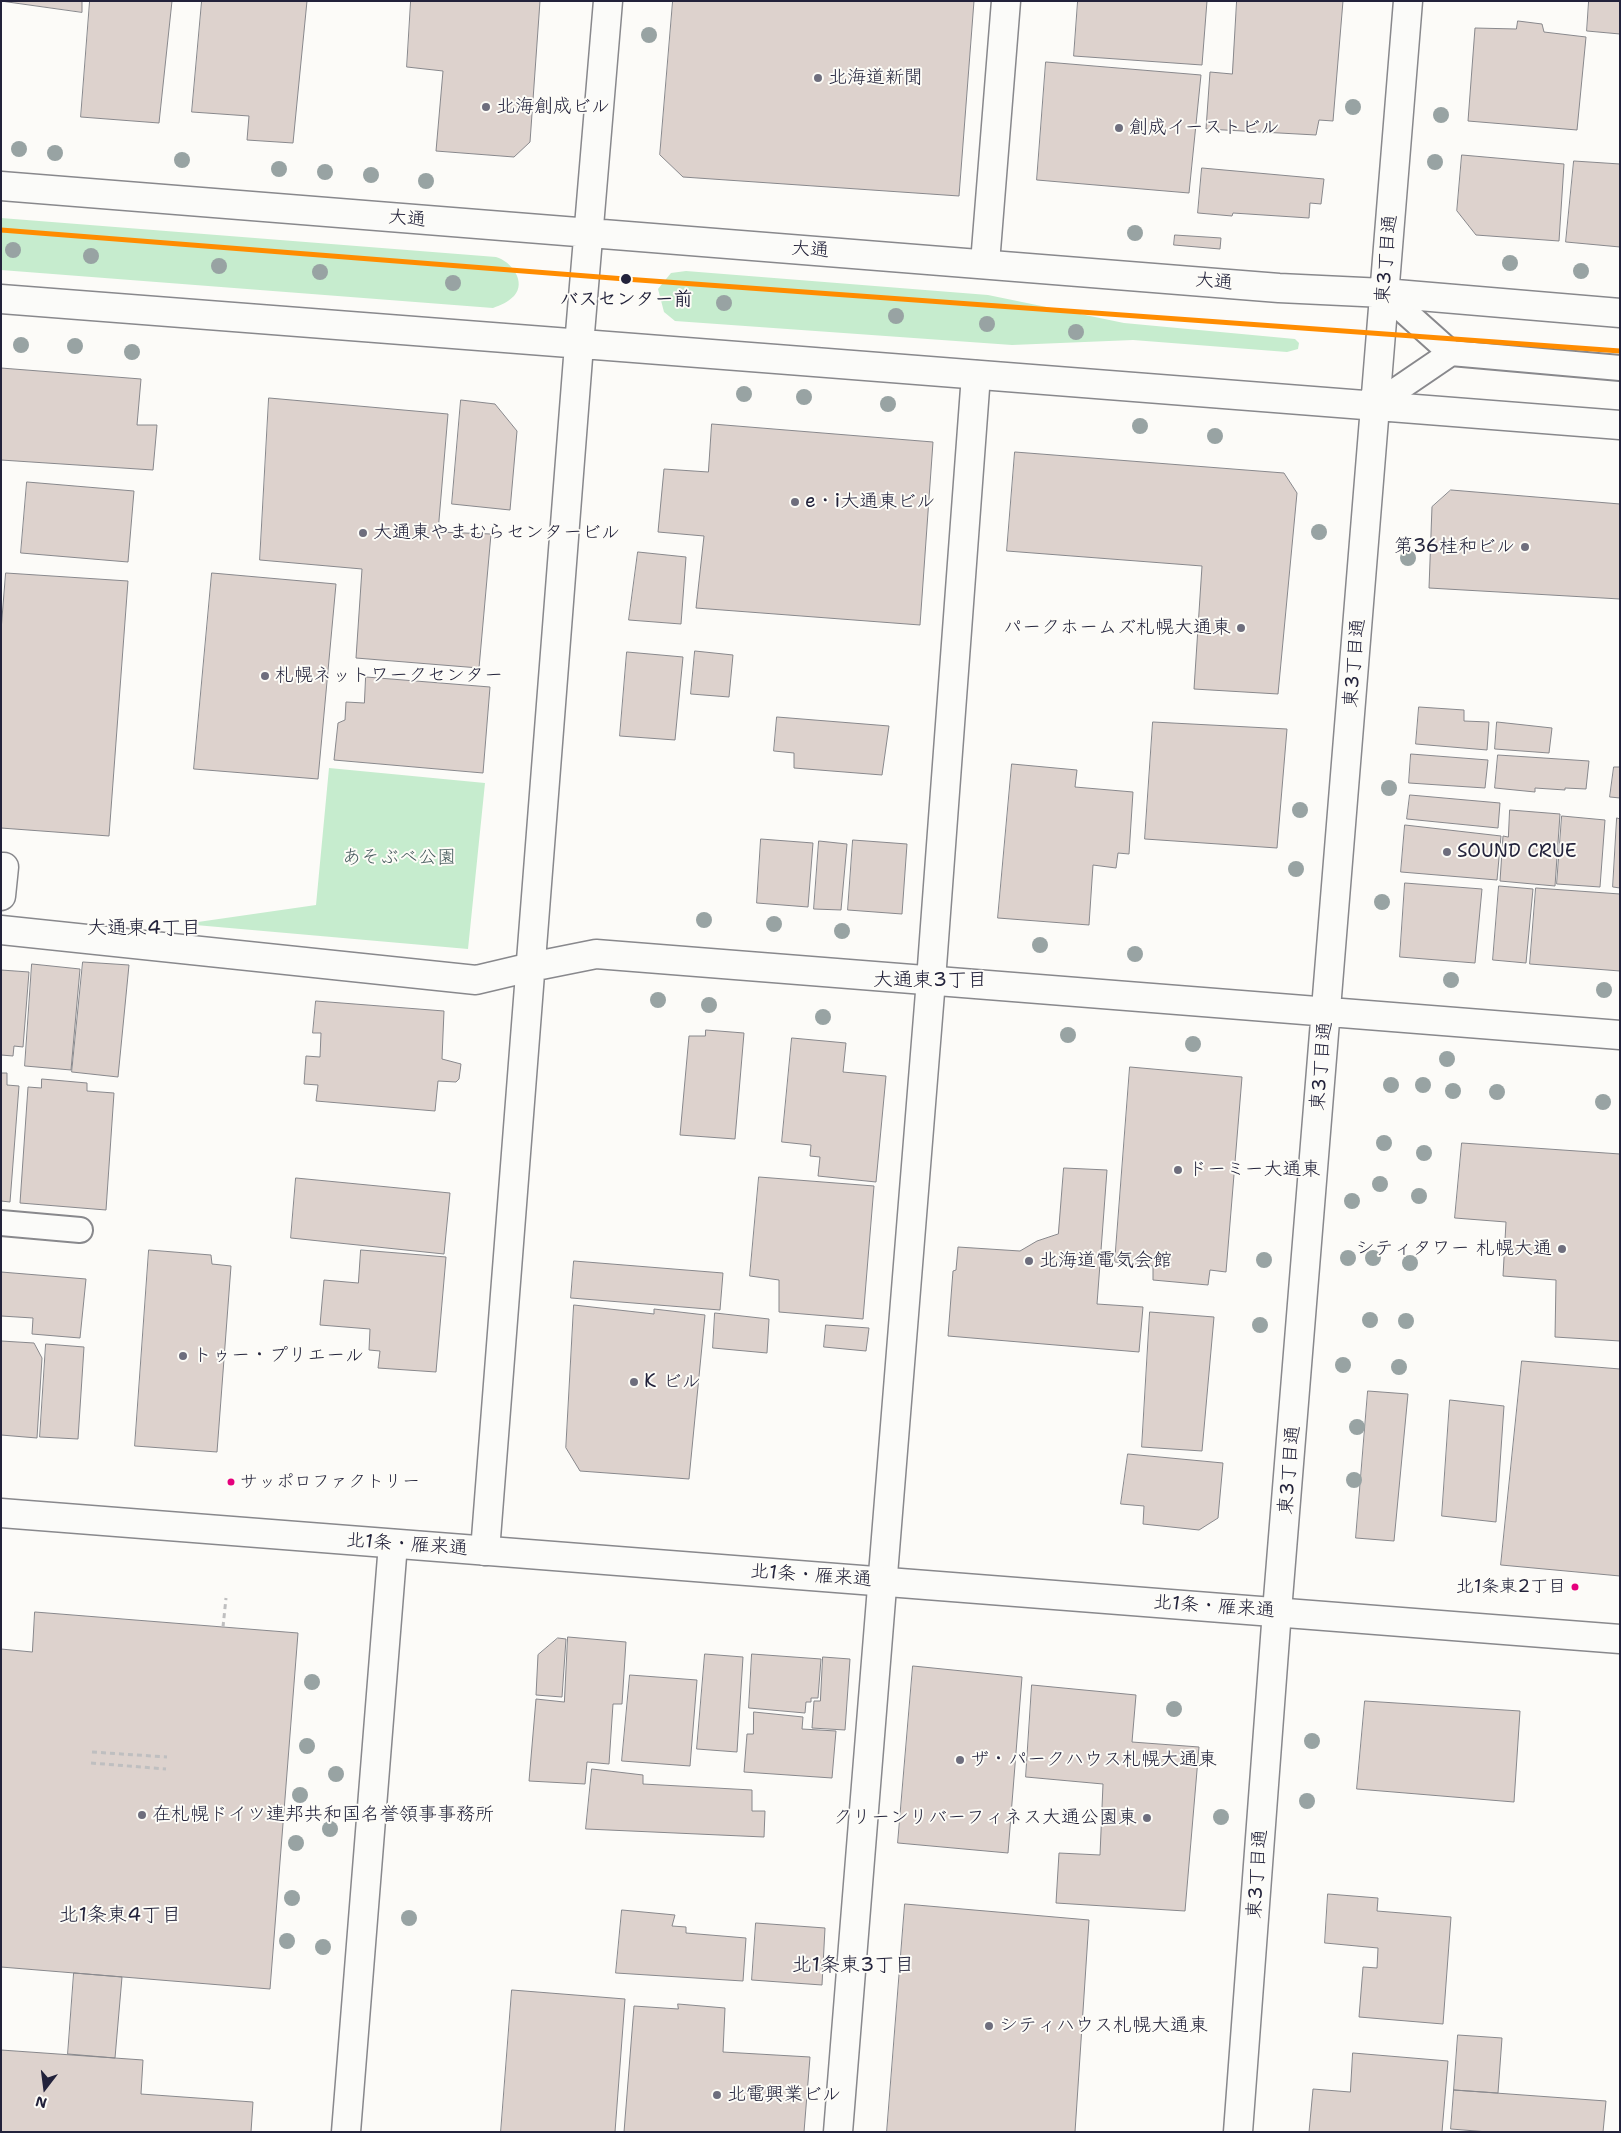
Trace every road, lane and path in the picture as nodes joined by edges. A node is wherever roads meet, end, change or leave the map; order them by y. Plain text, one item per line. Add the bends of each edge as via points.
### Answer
1 (608, 1) edge
2 (1006, 1) edge
3 (1408, 1) edge
4 (1, 186) edge
5 (589, 233) junction
6 (985, 263) junction
7 (1384, 292) junction
8 (1, 299) edge
9 (1620, 313) edge
10 (579, 345) junction
11 (1451, 353) junction
12 (1620, 368) edge
13 (976, 375) junction
14 (1376, 404) junction
15 (1620, 425) edge
16 (1, 867) edge
17 (1, 896) edge
18 (1, 930) edge
19 (531, 967) junction
20 (931, 980) junction
21 (1326, 1013) junction
22 (1620, 1035) edge
23 (1, 1223) edge
24 (80, 1230) dead end
25 (1, 1513) edge
26 (393, 1544) junction
27 (485, 1551) junction
28 (882, 1581) junction
29 (226, 1598) dead end
30 (1277, 1611) junction
31 (223, 1627) dead end
32 (1620, 1639) edge
33 (92, 1752) dead end
34 (167, 1757) dead end
35 (91, 1764) dead end
36 (166, 1770) dead end
37 (346, 2132) edge
38 (838, 2132) edge
39 (1238, 2132) edge

1 - 5 main road
2 - 6 main road
3 - 7 main road, 東3丁目通
4 - 5 main road, 大通
5 - 6 main road, 大通
5 - 10 main road
6 - 7 main road, 大通 via 1279,288
7 - 9 main road, 大通
7 - 11 lane
7 - 14 main road, 東3丁目通
8 - 10 main road
10 - 13 main road
10 - 19 main road
11 - 12 lane
11 - 14 lane
13 - 14 main road
13 - 20 main road
14 - 15 main road
14 - 21 main road, 東3丁目通
16 - 17 main road via 4,868
18 - 19 main road via 476,980
19 - 20 main road via 596,954
19 - 27 main road
20 - 21 main road
20 - 28 main road
21 - 22 main road
21 - 30 main road, 東3丁目通
23 - 24 lane
25 - 26 main road, 北1条・雁来通
26 - 27 main road, 北1条・雁来通
26 - 37 main road
27 - 28 main road, 北1条・雁来通
28 - 30 main road, 北1条・雁来通
28 - 38 main road
29 - 31 path
30 - 32 main road, 北1条・雁来通
30 - 39 main road, 東3丁目通
33 - 34 path
35 - 36 path

